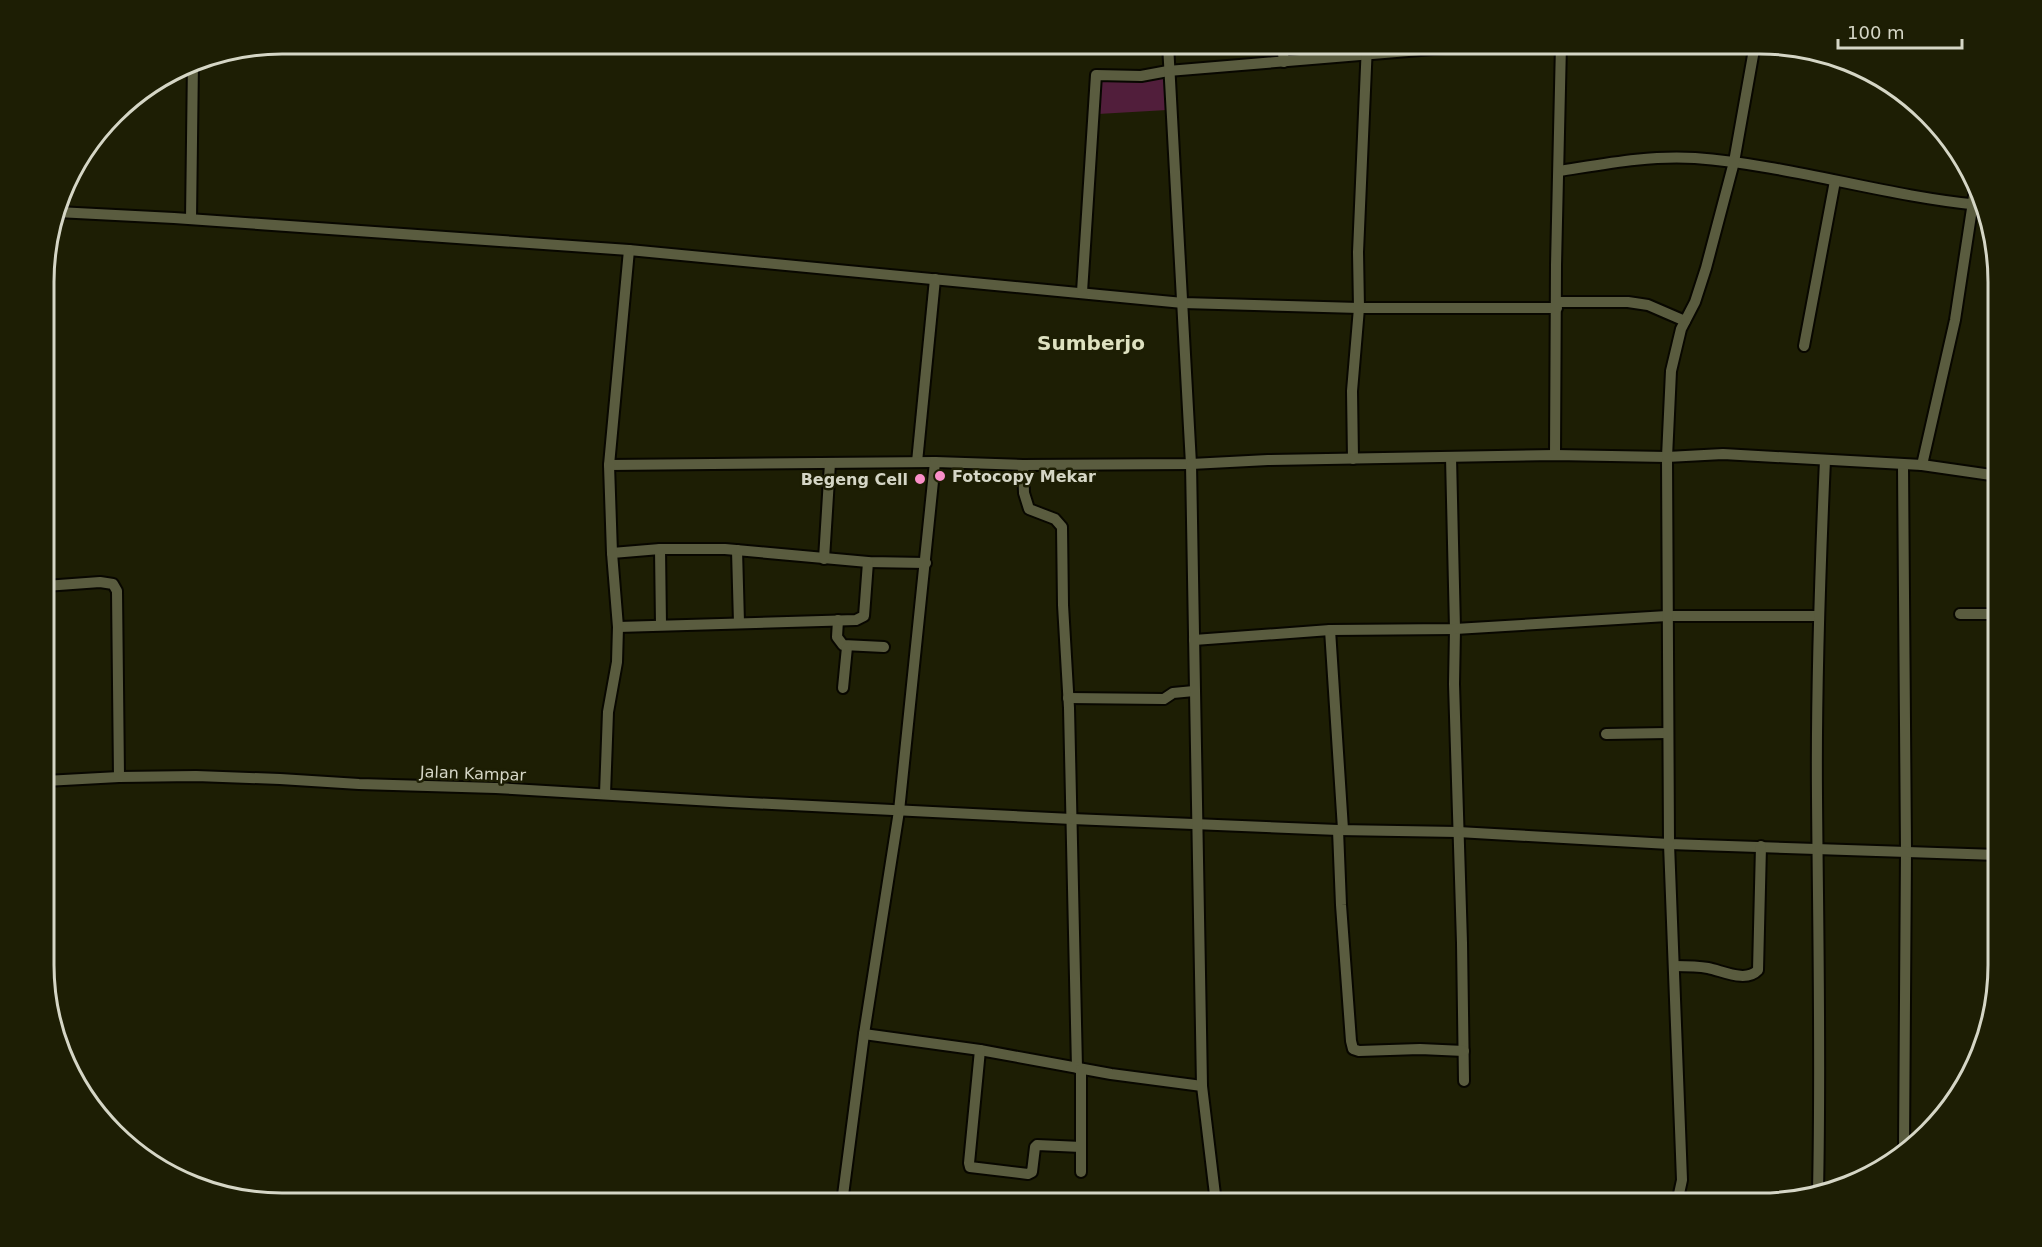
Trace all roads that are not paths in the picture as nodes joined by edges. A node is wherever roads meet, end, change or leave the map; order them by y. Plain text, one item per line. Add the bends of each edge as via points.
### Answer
1 (1168, 54) edge
2 (1283, 54) edge
3 (1334, 54) edge
4 (1366, 54) edge
5 (1560, 54) edge
6 (1753, 54) edge
7 (1284, 62) junction
8 (1168, 71) junction
9 (193, 72) edge
10 (1734, 162) junction
11 (1558, 171) junction
12 (1835, 181) junction
13 (1974, 205) edge
14 (1976, 208) edge
15 (65, 212) edge
16 (191, 219) junction
17 (630, 250) junction
18 (934, 279) junction
19 (1082, 292) junction
20 (1183, 303) junction
21 (1556, 305) junction
22 (1359, 308) junction
23 (1683, 325) junction
24 (1804, 346) dead end
25 (1556, 455) junction
26 (1451, 457) junction
27 (1667, 457) junction
28 (1353, 459) junction
29 (1825, 460) junction
30 (917, 462) junction
31 (935, 462) junction
32 (830, 463) junction
33 (1191, 464) junction
34 (609, 465) junction
35 (1023, 465) junction
36 (1922, 465) junction
37 (1903, 466) junction
38 (1988, 475) edge
39 (660, 549) junction
40 (737, 550) junction
41 (612, 553) junction
42 (824, 559) junction
43 (867, 562) junction
44 (926, 563) junction
45 (54, 585) edge
46 (1960, 614) dead end
47 (1988, 614) edge
48 (1667, 616) junction
49 (1818, 616) junction
50 (838, 620) junction
51 (739, 623) junction
52 (661, 625) junction
53 (618, 627) junction
54 (1455, 629) junction
55 (1330, 630) junction
56 (1194, 640) junction
57 (847, 647) junction
58 (884, 647) dead end
59 (843, 688) dead end
60 (1194, 691) junction
61 (1068, 698) junction
62 (1668, 733) junction
63 (1606, 734) dead end
64 (120, 777) junction
65 (54, 781) edge
66 (605, 794) junction
67 (899, 811) junction
68 (1072, 819) junction
69 (1196, 825) junction
70 (1341, 829) junction
71 (1458, 832) junction
72 (1669, 844) junction
73 (1761, 846) junction
74 (1818, 848) junction
75 (1906, 851) junction
76 (1988, 855) edge
77 (1674, 966) junction
78 (864, 1034) junction
79 (980, 1050) junction
80 (1464, 1051) junction
81 (1078, 1065) junction
82 (1464, 1081) dead end
83 (1202, 1086) junction
84 (1904, 1141) edge
85 (1081, 1147) junction
86 (1081, 1172) dead end
87 (1818, 1185) edge
88 (843, 1193) edge
89 (1215, 1193) edge
90 (1679, 1193) edge

1 - 8 street
2 - 7 street
3 - 7 street
4 - 22 street
5 - 11 street
6 - 10 street
7 - 8 street
8 - 19 street via 1096,75
8 - 20 street
9 - 16 street
10 - 11 street via 1641,159
10 - 12 street
10 - 23 street via 1707,268
11 - 21 street
12 - 13 street
12 - 24 street
14 - 36 street
15 - 16 street
16 - 17 street
17 - 18 street
17 - 34 street
18 - 19 street
18 - 30 street
19 - 20 street
20 - 22 street
20 - 33 street
21 - 22 street
21 - 23 street via 1648,305
21 - 25 street
22 - 28 street via 1352,391
23 - 27 street via 1671,371
25 - 26 street
25 - 27 street
26 - 28 street
26 - 54 street
27 - 29 street via 1723,454
27 - 48 street
28 - 33 street
29 - 37 street
29 - 49 street
30 - 31 street
30 - 32 street
31 - 35 street
31 - 44 street
32 - 34 street
32 - 42 street
33 - 35 street
33 - 56 street
34 - 41 street
35 - 61 street via 1029,509 1054,519 1062,527
36 - 37 street
36 - 38 street
37 - 75 street
39 - 40 street
39 - 41 street
39 - 52 street
40 - 42 street
40 - 51 street
41 - 53 street
42 - 43 street
43 - 44 street
43 - 50 street via 864,616
44 - 67 street
45 - 64 street via 100,582 113,584 117,591
46 - 47 street
48 - 49 street
48 - 54 street
48 - 62 street
49 - 74 street
50 - 51 street
50 - 57 street via 837,637
51 - 52 street
52 - 53 street
53 - 66 street via 617,662 608,712
54 - 55 street
54 - 71 street
55 - 56 street
55 - 70 street
56 - 60 street
57 - 58 street
57 - 59 street
60 - 61 street via 1160,699
60 - 69 street
61 - 68 street
62 - 63 street
62 - 72 street
64 - 65 street, Jalan Kampar
64 - 66 street, Jalan Kampar via 268,778
66 - 67 street, Jalan Kampar
67 - 68 street, Jalan Kampar
67 - 78 street
68 - 69 street, Jalan Kampar
68 - 81 street
69 - 70 street, Jalan Kampar
69 - 83 street
70 - 71 street, Jalan Kampar
70 - 80 street via 1341,905 1353,1049
71 - 72 street, Jalan Kampar
71 - 80 street
72 - 73 street, Jalan Kampar
72 - 77 street
73 - 74 street, Jalan Kampar
73 - 77 street via 1758,970 1744,976
74 - 75 street, Jalan Kampar
74 - 87 street
75 - 76 street, Jalan Kampar
75 - 84 street
77 - 90 street via 1682,1180
78 - 79 street
78 - 88 street
79 - 81 street
79 - 85 street via 970,1167 1028,1174 1032,1172 1037,1145
80 - 82 street
81 - 83 street via 1111,1074
81 - 85 street
83 - 89 street
85 - 86 street

